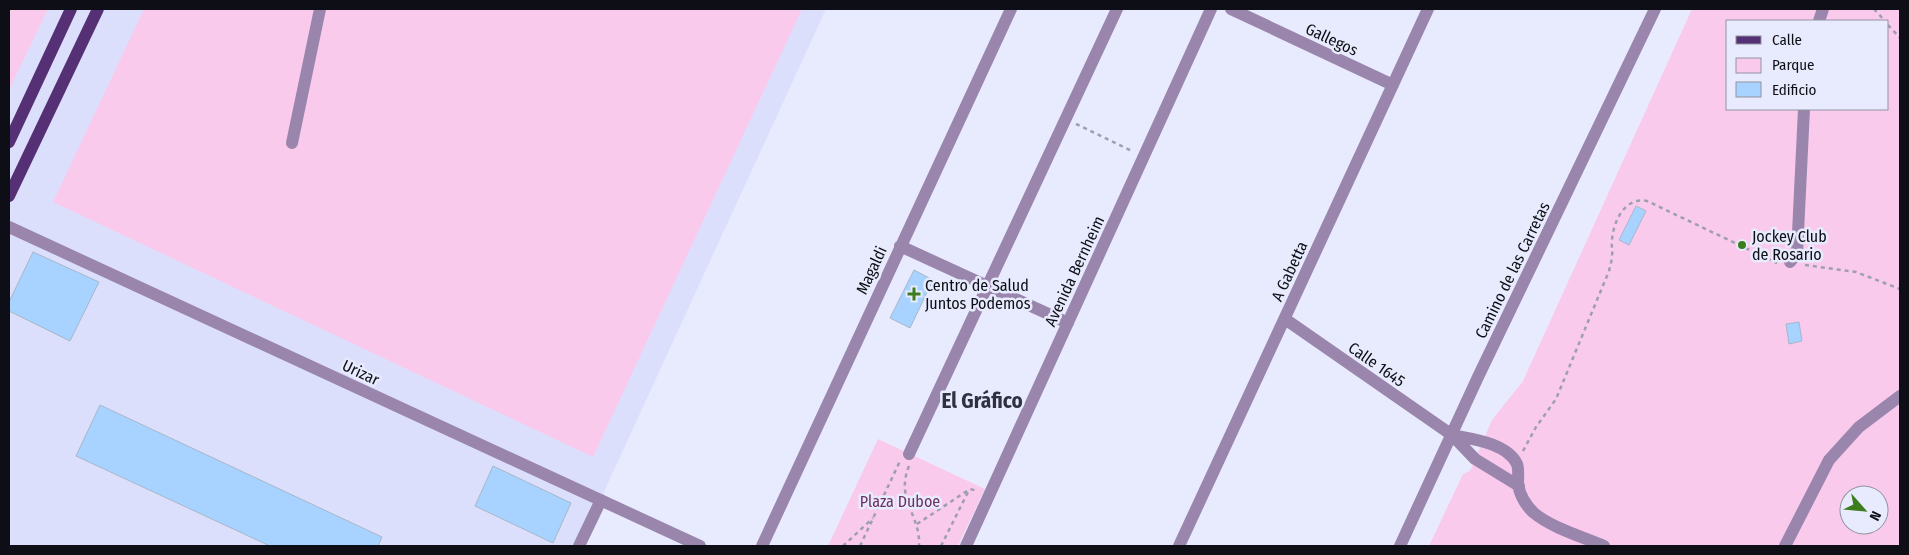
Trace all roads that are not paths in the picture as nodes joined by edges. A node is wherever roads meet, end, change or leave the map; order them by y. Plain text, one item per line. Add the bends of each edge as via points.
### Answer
1 (71, 9) edge
2 (98, 9) edge
3 (320, 9) edge
4 (1011, 9) edge
5 (1118, 9) edge
6 (1211, 9) edge
7 (1231, 9) edge
8 (1428, 9) edge
9 (1656, 9) edge
10 (1393, 85) junction
11 (1804, 110) edge
12 (9, 142) edge
13 (292, 143) dead end
14 (9, 196) edge
15 (9, 227) edge
16 (900, 246) junction
17 (1790, 262) road end
18 (988, 286) junction
19 (1285, 319) junction
20 (1068, 323) junction
21 (1900, 396) edge
22 (1452, 435) junction
23 (909, 454) road end
24 (1518, 486) junction
25 (600, 500) junction
26 (579, 546) edge
27 (700, 546) edge
28 (762, 546) edge
29 (966, 546) edge
30 (1180, 546) edge
31 (1400, 546) edge
32 (1604, 546) edge
33 (1784, 546) edge

1 - 12 main road
2 - 14 main road
3 - 13 street
4 - 16 street, Magaldi
5 - 18 street
6 - 20 street, Avenida Bernheim
7 - 10 street, Gallegos
8 - 10 street, A Gabetta
9 - 22 street, Camino de las Carretas
10 - 19 street, A Gabetta
11 - 17 street via 1796,253
15 - 25 street, Urizar
16 - 18 street
16 - 28 street, Magaldi
18 - 20 street
18 - 23 street
19 - 22 street, Calle 1645
19 - 30 street, A Gabetta
20 - 29 street, Avenida Bernheim
21 - 33 street via 1859,428 1829,460
22 - 24 street via 1475,459
22 - 24 street via 1483,441 1507,452 1516,464
22 - 31 street, Camino de las Carretas
24 - 32 street via 1534,513
25 - 26 street
25 - 27 street, Urizar

